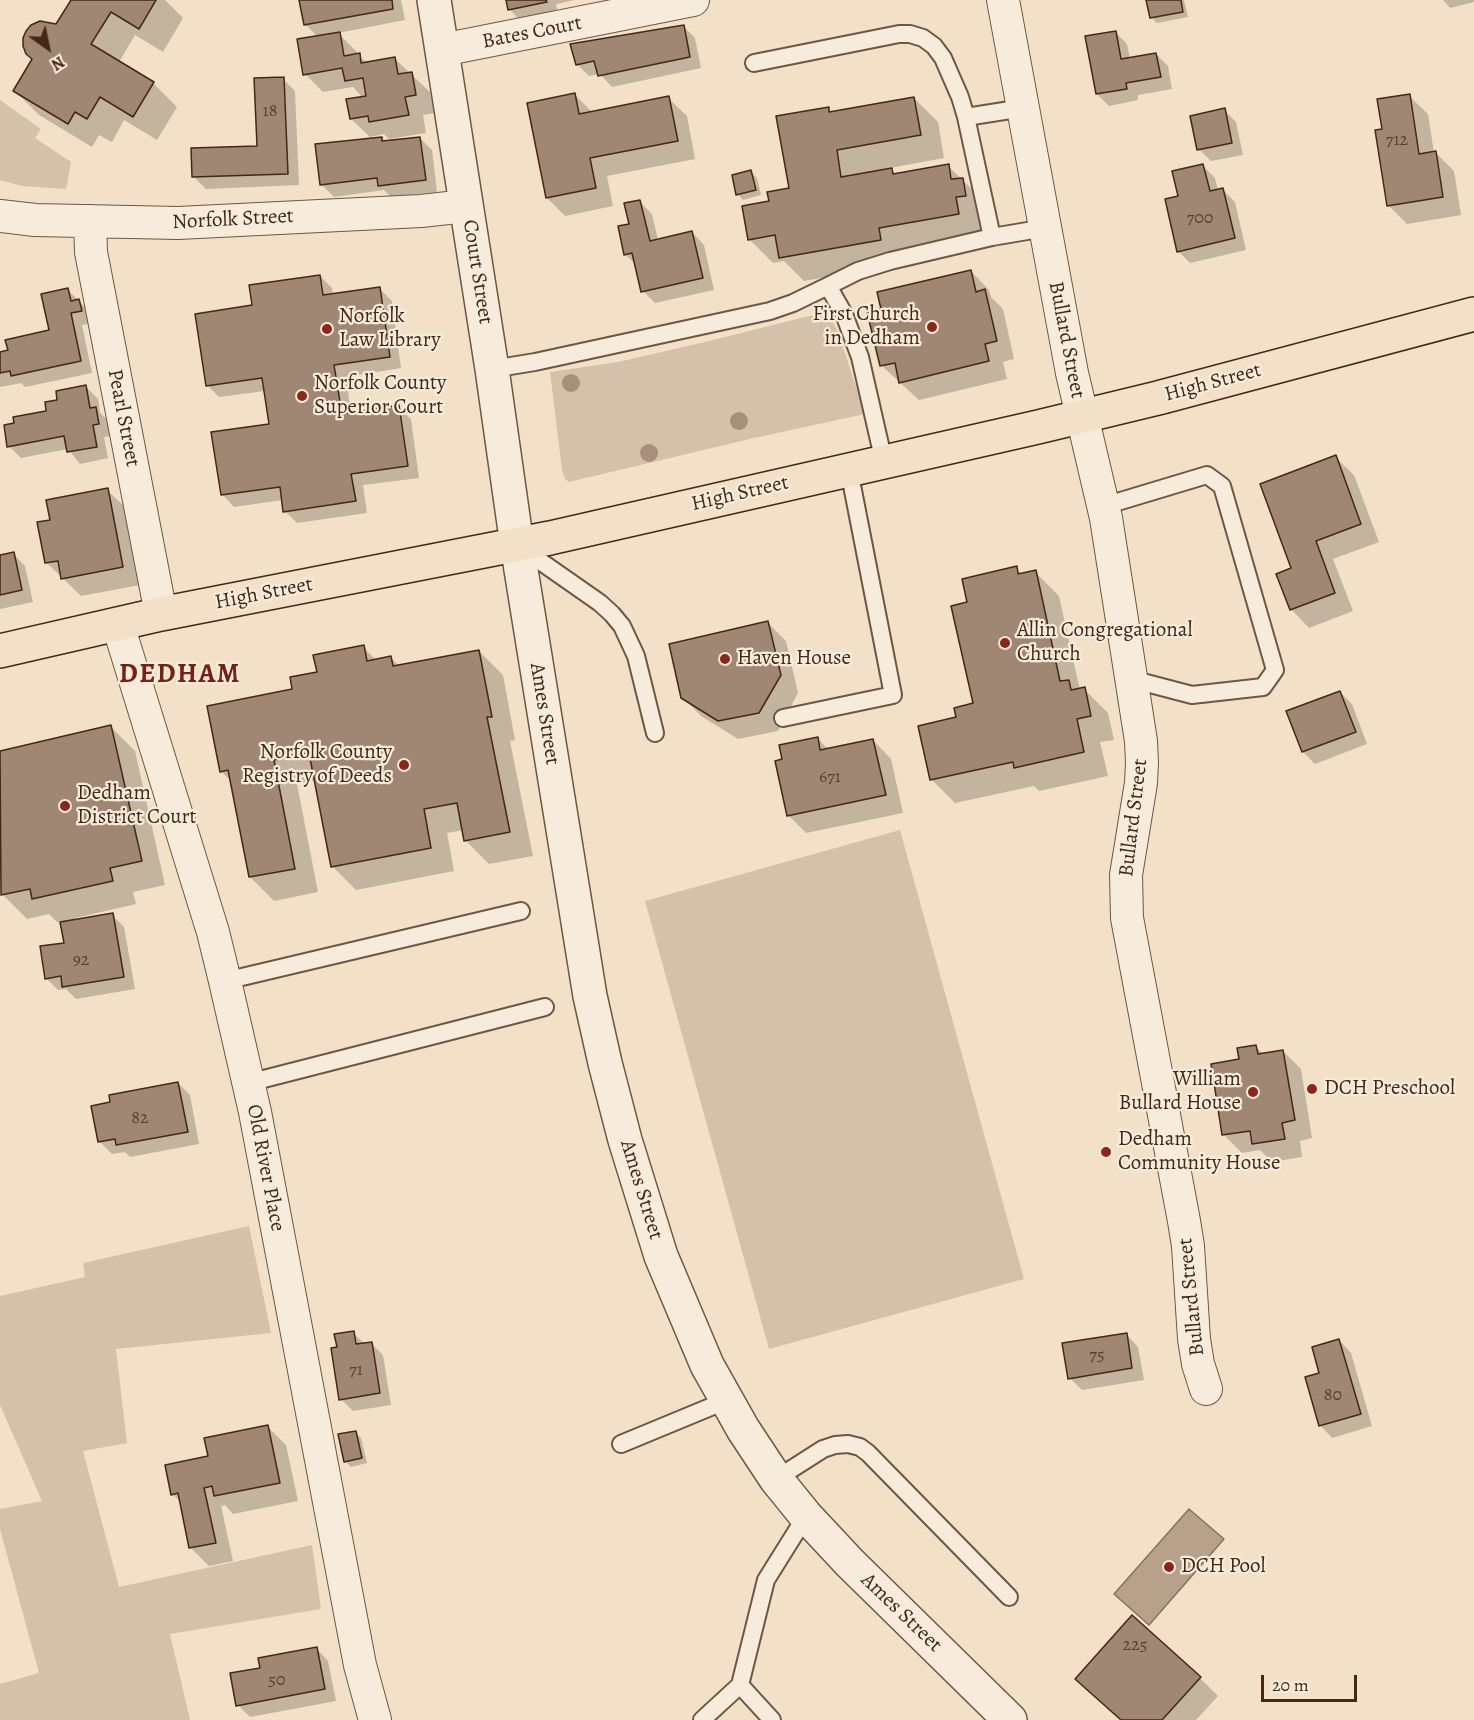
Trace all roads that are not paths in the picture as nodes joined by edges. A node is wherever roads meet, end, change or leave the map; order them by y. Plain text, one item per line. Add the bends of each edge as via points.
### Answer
1 (434, 0) edge
2 (693, 0) edge
3 (1003, 0) edge
4 (442, 50) junction
5 (754, 63) dead end
6 (1023, 108) junction
7 (966, 117) junction
8 (466, 206) junction
9 (0, 216) edge
10 (90, 221) junction
11 (1045, 228) junction
12 (992, 237) junction
13 (828, 286) junction
14 (1474, 314) edge
15 (492, 369) junction
16 (1082, 417) junction
17 (884, 462) junction
18 (849, 470) junction
19 (1104, 506) junction
20 (517, 545) junction
21 (161, 615) junction
22 (118, 625) junction
23 (0, 651) edge
24 (1131, 679) junction
25 (783, 718) dead end
26 (655, 733) dead end
27 (521, 911) dead end
28 (225, 981) junction
29 (545, 1007) dead end
30 (248, 1083) junction
31 (1206, 1389) dead end
32 (725, 1401) junction
33 (621, 1444) dead end
34 (776, 1479) junction
35 (806, 1516) junction
36 (1010, 1597) dead end
37 (740, 1685) junction
38 (375, 1720) edge
39 (702, 1720) edge
40 (772, 1720) edge
41 (1010, 1720) edge

1 - 4 street, Court Street
2 - 4 street, Bates Court
3 - 6 street, Bullard Street
4 - 8 street, Court Street
5 - 7 lane via 910,34 929,42 943,58
6 - 7 lane
6 - 11 street, Bullard Street
7 - 12 lane
8 - 10 street, Norfolk Street via 178,223
8 - 15 street, Court Street
9 - 10 street, Norfolk Street
10 - 21 street, Pearl Street via 91,252
11 - 12 lane
11 - 16 street, Bullard Street
12 - 13 lane via 873,266
13 - 15 lane via 770,311
13 - 17 lane via 860,357
14 - 16 main road, High Street
15 - 20 street, Court Street
16 - 17 main road, High Street
16 - 19 street, Bullard Street
17 - 18 main road, High Street
18 - 20 main road, High Street
18 - 25 lane via 893,695
19 - 24 street, Bullard Street
19 - 24 lane via 1207,475 1222,486 1275,670 1263,687 1192,694
20 - 21 main road, High Street
20 - 26 lane via 600,603 622,626 636,657
20 - 32 street, Ames Street via 580,942 605,1063 661,1256
21 - 22 main road, High Street
22 - 23 main road, High Street
22 - 28 street, Old River Place
24 - 31 street, Bullard Street via 1142,763 1126,875 1127,918 1184,1221 1194,1339
27 - 28 lane
28 - 30 street, Old River Place
29 - 30 lane
30 - 38 street, Old River Place via 360,1665
32 - 33 lane
32 - 34 street, Ames Street
34 - 35 street, Ames Street
34 - 36 lane via 823,1449 842,1444 860,1447
35 - 37 lane via 766,1580
35 - 41 street, Ames Street
37 - 39 lane
37 - 40 lane

